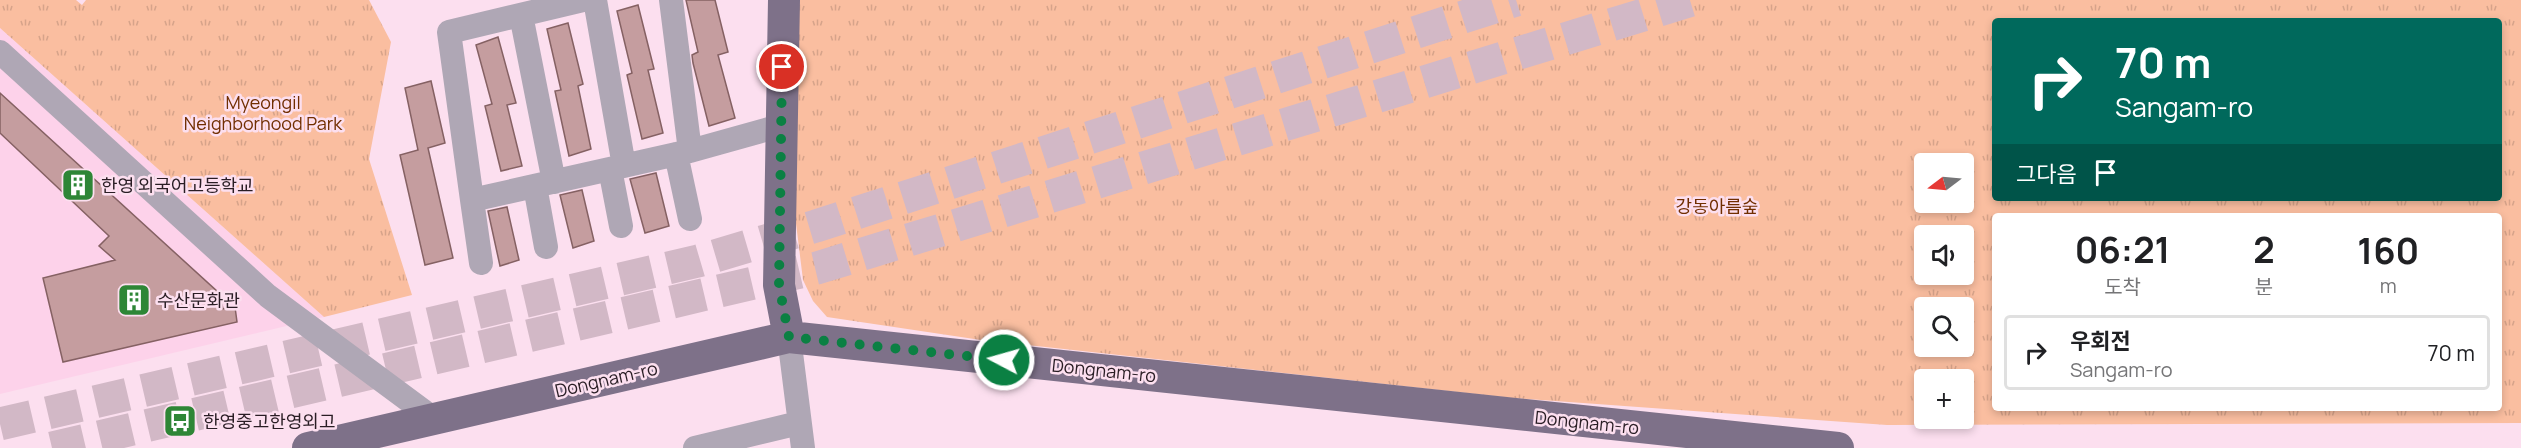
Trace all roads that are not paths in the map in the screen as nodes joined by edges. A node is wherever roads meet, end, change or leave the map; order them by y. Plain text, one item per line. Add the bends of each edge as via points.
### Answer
1 (583, 0) edge
2 (595, 0) edge
3 (671, 0) edge
4 (784, 0) edge
5 (521, 15) junction
6 (0, 52) edge
7 (776, 127) dead end
8 (683, 152) junction
9 (617, 167) junction
10 (545, 184) junction
11 (472, 200) junction
12 (690, 219) dead end
13 (621, 226) dead end
14 (546, 247) dead end
15 (481, 263) dead end
16 (789, 337) junction
17 (434, 419) junction
18 (799, 423) junction
19 (323, 446) edge
20 (695, 448) edge
21 (803, 448) edge
22 (1838, 448) edge

1 - 5 street
2 - 9 street
3 - 8 street
4 - 16 main road via 779,285
5 - 10 street
5 - 11 street via 449,32
6 - 17 street via 268,296
7 - 8 street
8 - 9 street
8 - 12 street
9 - 10 street
9 - 13 street
10 - 11 street
10 - 14 street
11 - 15 street
16 - 17 main road, Dongnam-ro
16 - 18 street
16 - 22 main road, Dongnam-ro
17 - 19 main road, Dongnam-ro
18 - 20 street
18 - 21 street

